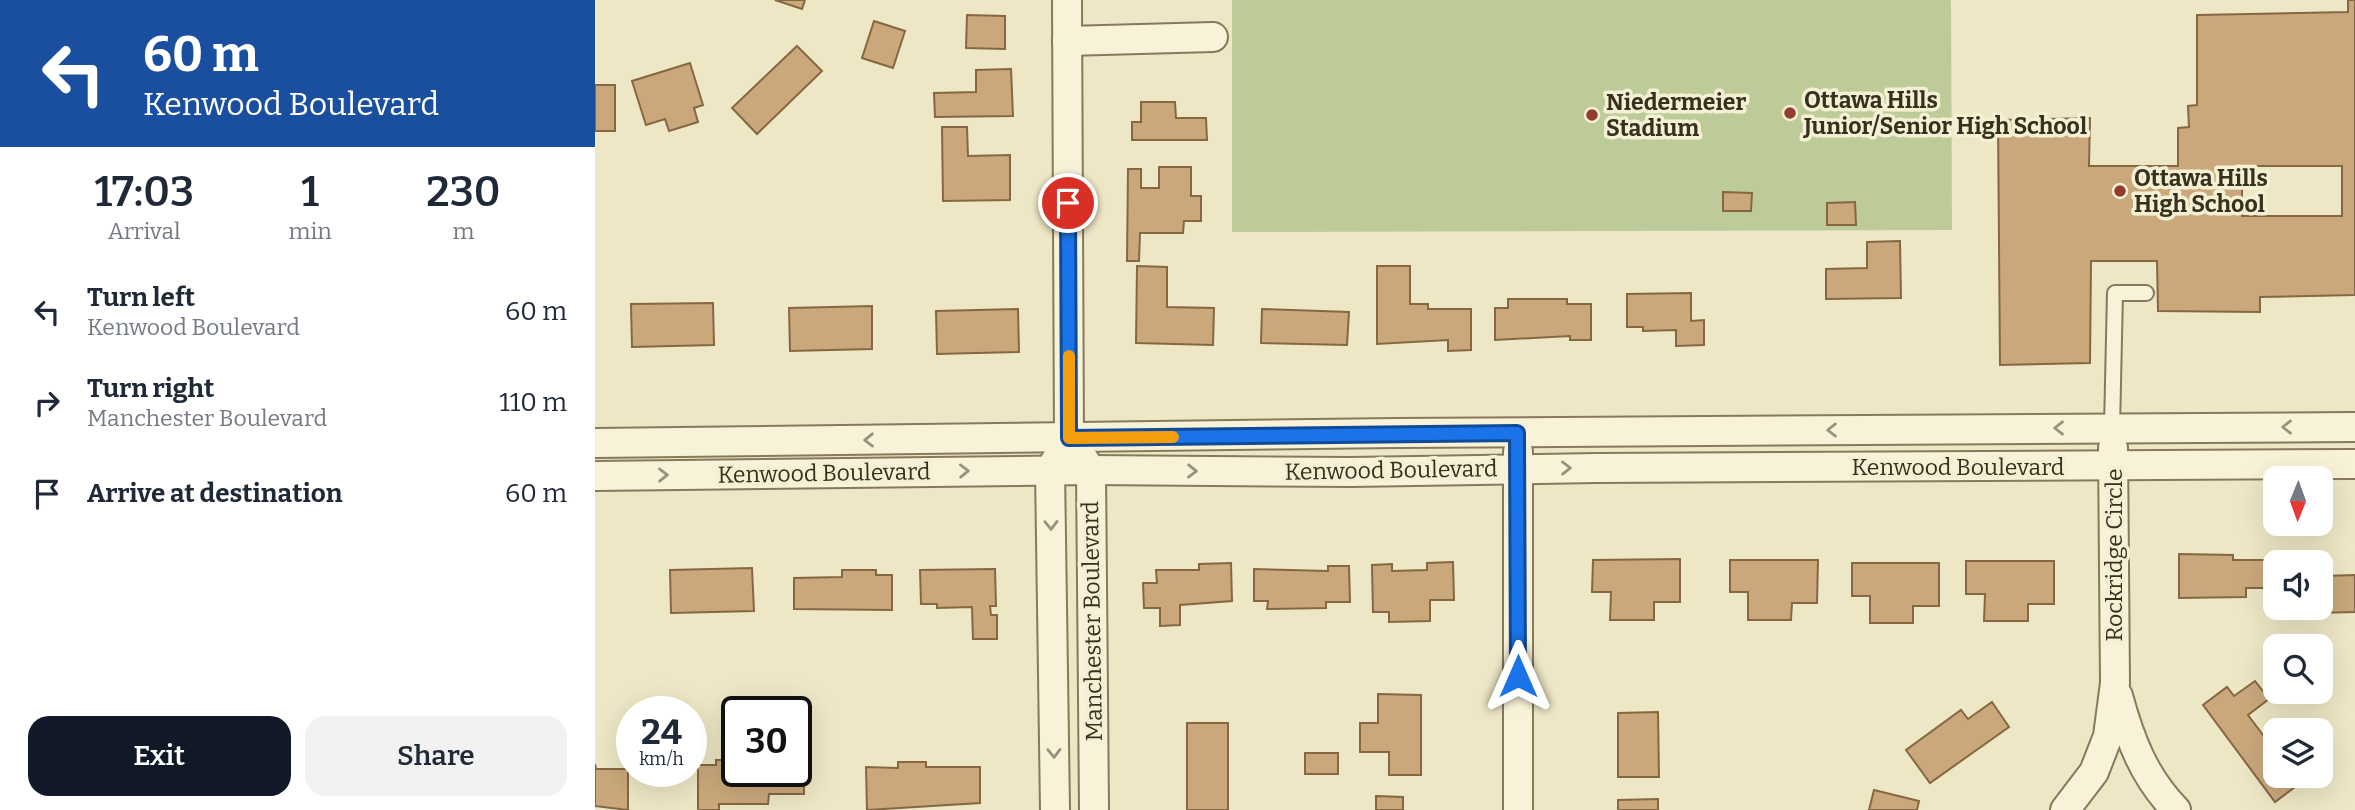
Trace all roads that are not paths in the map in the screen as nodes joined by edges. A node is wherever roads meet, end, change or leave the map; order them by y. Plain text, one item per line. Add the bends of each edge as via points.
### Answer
1 (1067, 0) edge
2 (1213, 37) dead end
3 (1067, 41) junction
4 (2146, 293) dead end
5 (2355, 427) edge
6 (2112, 428) junction
7 (1517, 433) junction
8 (1069, 438) junction
9 (595, 443) edge
10 (2355, 464) edge
11 (2114, 466) junction
12 (1518, 469) junction
13 (1051, 470) junction
14 (1091, 470) junction
15 (595, 476) edge
16 (2115, 683) junction
17 (1055, 810) edge
18 (1094, 810) edge
19 (1518, 810) edge
20 (2065, 810) edge
21 (2176, 810) edge

1 - 3 street
2 - 3 street
3 - 8 street
4 - 6 lane via 2115,293
5 -> 6 street, Kenwood Boulevard
6 -> 7 street, Kenwood Boulevard
6 - 11 street, Rockridge Circle
7 - 8 street, Kenwood Boulevard
7 - 12 street
8 -> 9 street, Kenwood Boulevard
8 - 13 street
8 - 14 street, Manchester Boulevard
10 - 11 street, Kenwood Boulevard
12 -> 11 street, Kenwood Boulevard
11 - 16 street, Rockridge Circle
14 -> 12 street, Kenwood Boulevard
12 - 19 street
13 - 14 street, Kenwood Boulevard
15 -> 13 street, Kenwood Boulevard
13 -> 17 street, Manchester Boulevard
14 - 18 street, Manchester Boulevard
16 - 20 street, Rockridge Circle via 2108,736 2088,781
16 - 21 street, Rockridge Circle via 2141,764

